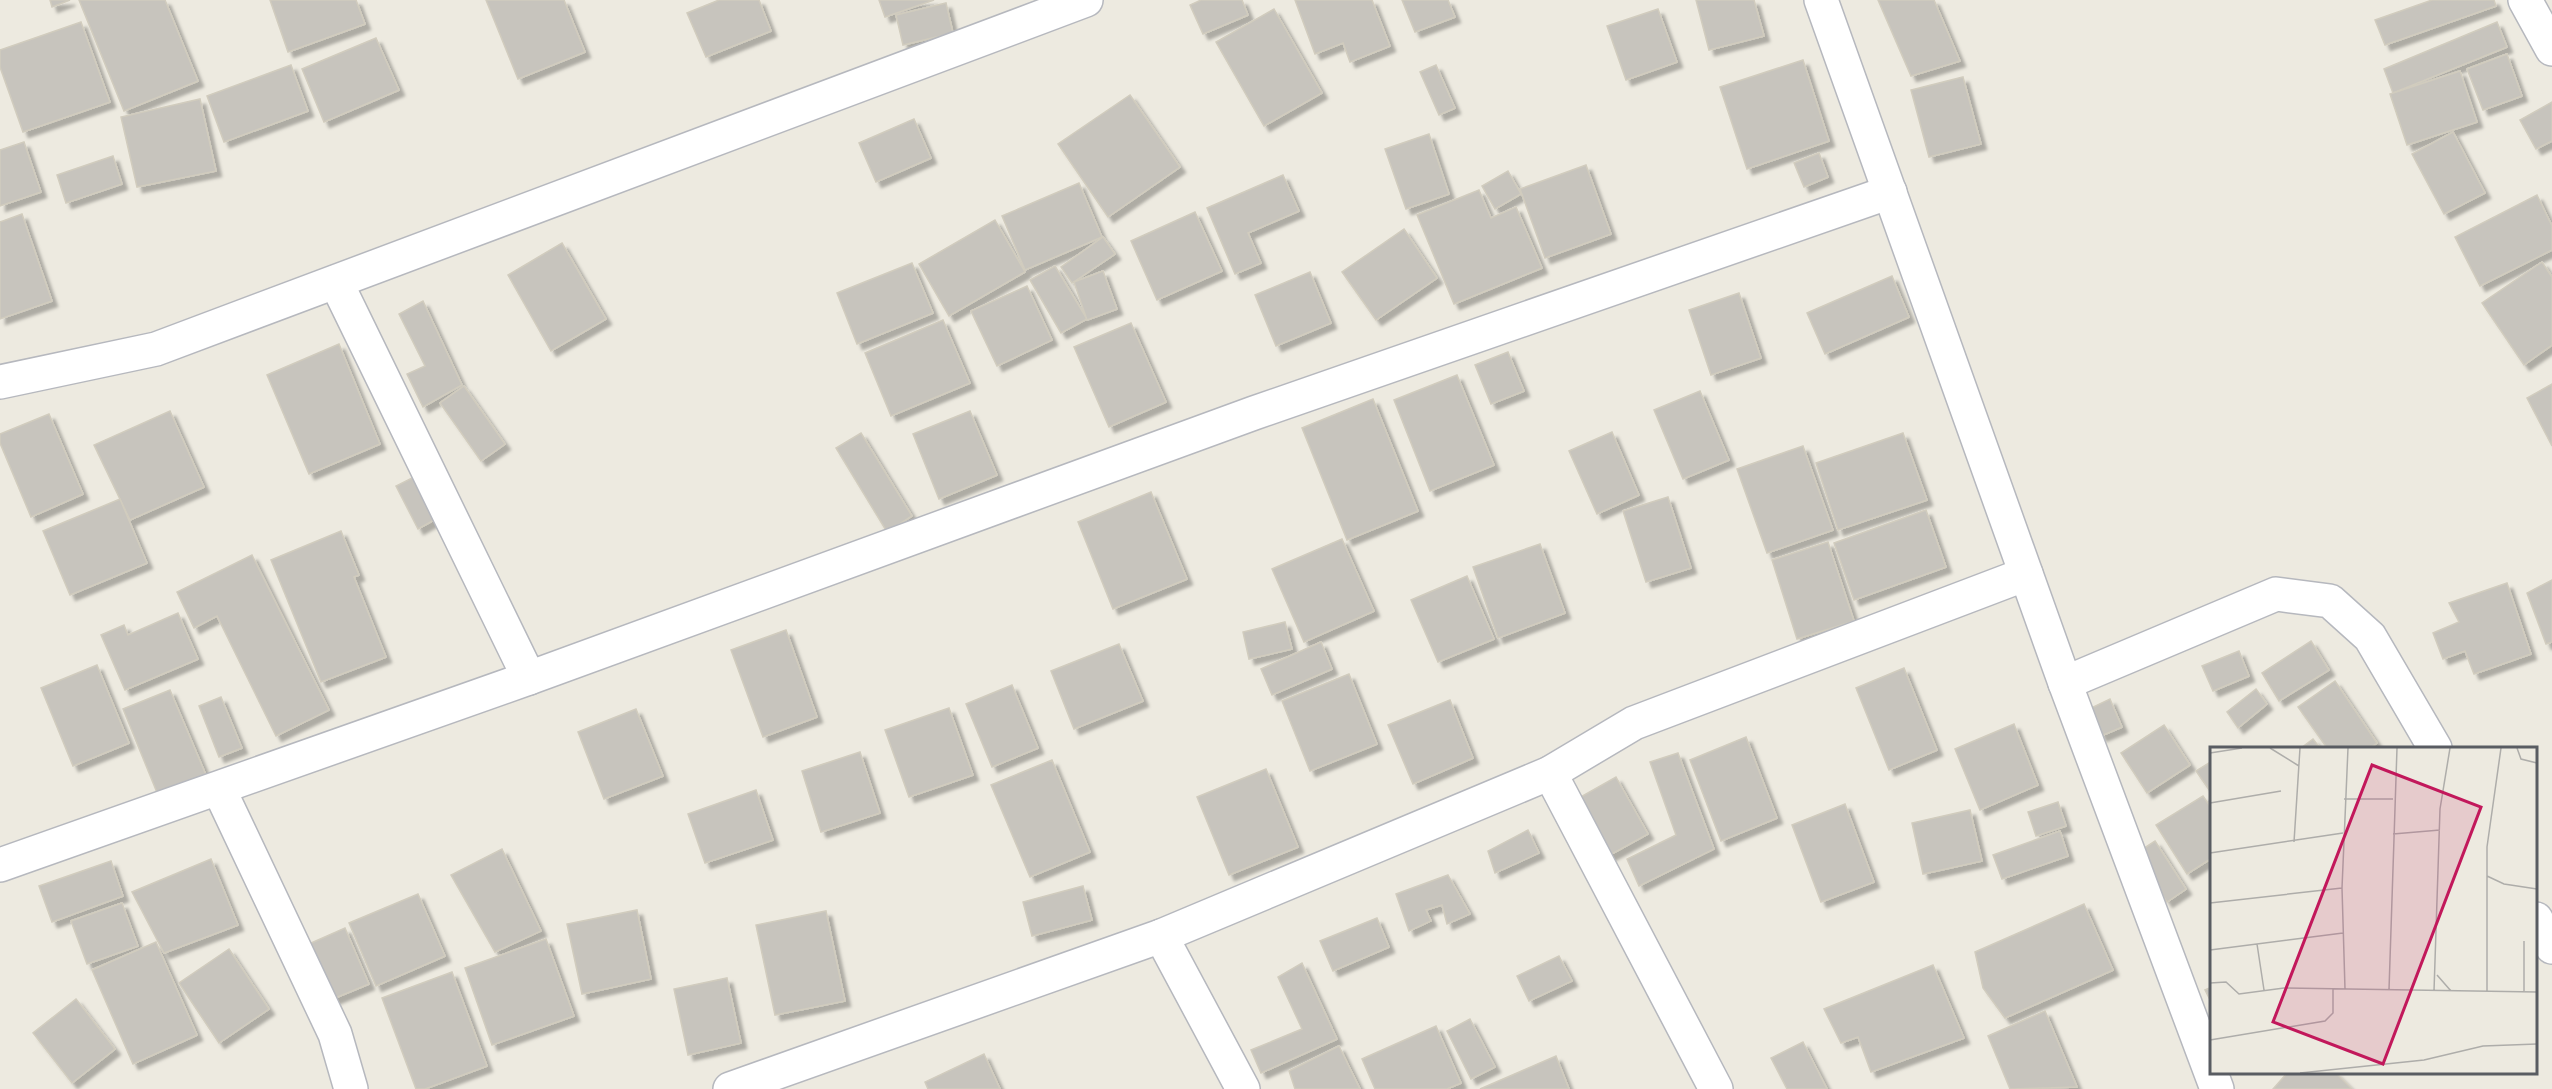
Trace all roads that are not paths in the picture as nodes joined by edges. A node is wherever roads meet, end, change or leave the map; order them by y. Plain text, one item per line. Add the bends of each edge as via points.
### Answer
1 (1086, 0) edge
2 (1821, 0) edge
3 (2525, 0) edge
4 (2552, 49) edge
5 (1890, 192) junction
6 (336, 282) junction
7 (0, 382) edge
8 (2026, 574) junction
9 (529, 678) junction
10 (2065, 683) junction
11 (2434, 747) edge
12 (1550, 773) junction
13 (219, 789) junction
14 (0, 865) edge
15 (2537, 922) edge
16 (1161, 936) junction
17 (2552, 947) edge
18 (2210, 1070) edge
19 (2211, 1074) edge
20 (351, 1089) edge
21 (730, 1089) edge
22 (1243, 1089) edge
23 (1716, 1089) edge
24 (2217, 1089) edge

1 - 6 street
2 - 5 street
3 - 4 street
5 - 8 street
5 - 9 street via 1254,413
6 - 7 street via 156,349
6 - 9 street
8 - 10 street
8 - 12 street via 1634,723
9 - 13 street
10 - 11 street via 2276,594 2330,601 2370,637
10 - 18 street
12 - 16 street
12 - 23 street
13 - 14 street
13 - 20 street via 335,1034
15 - 17 street
16 - 21 street
16 - 22 street
19 - 24 street

